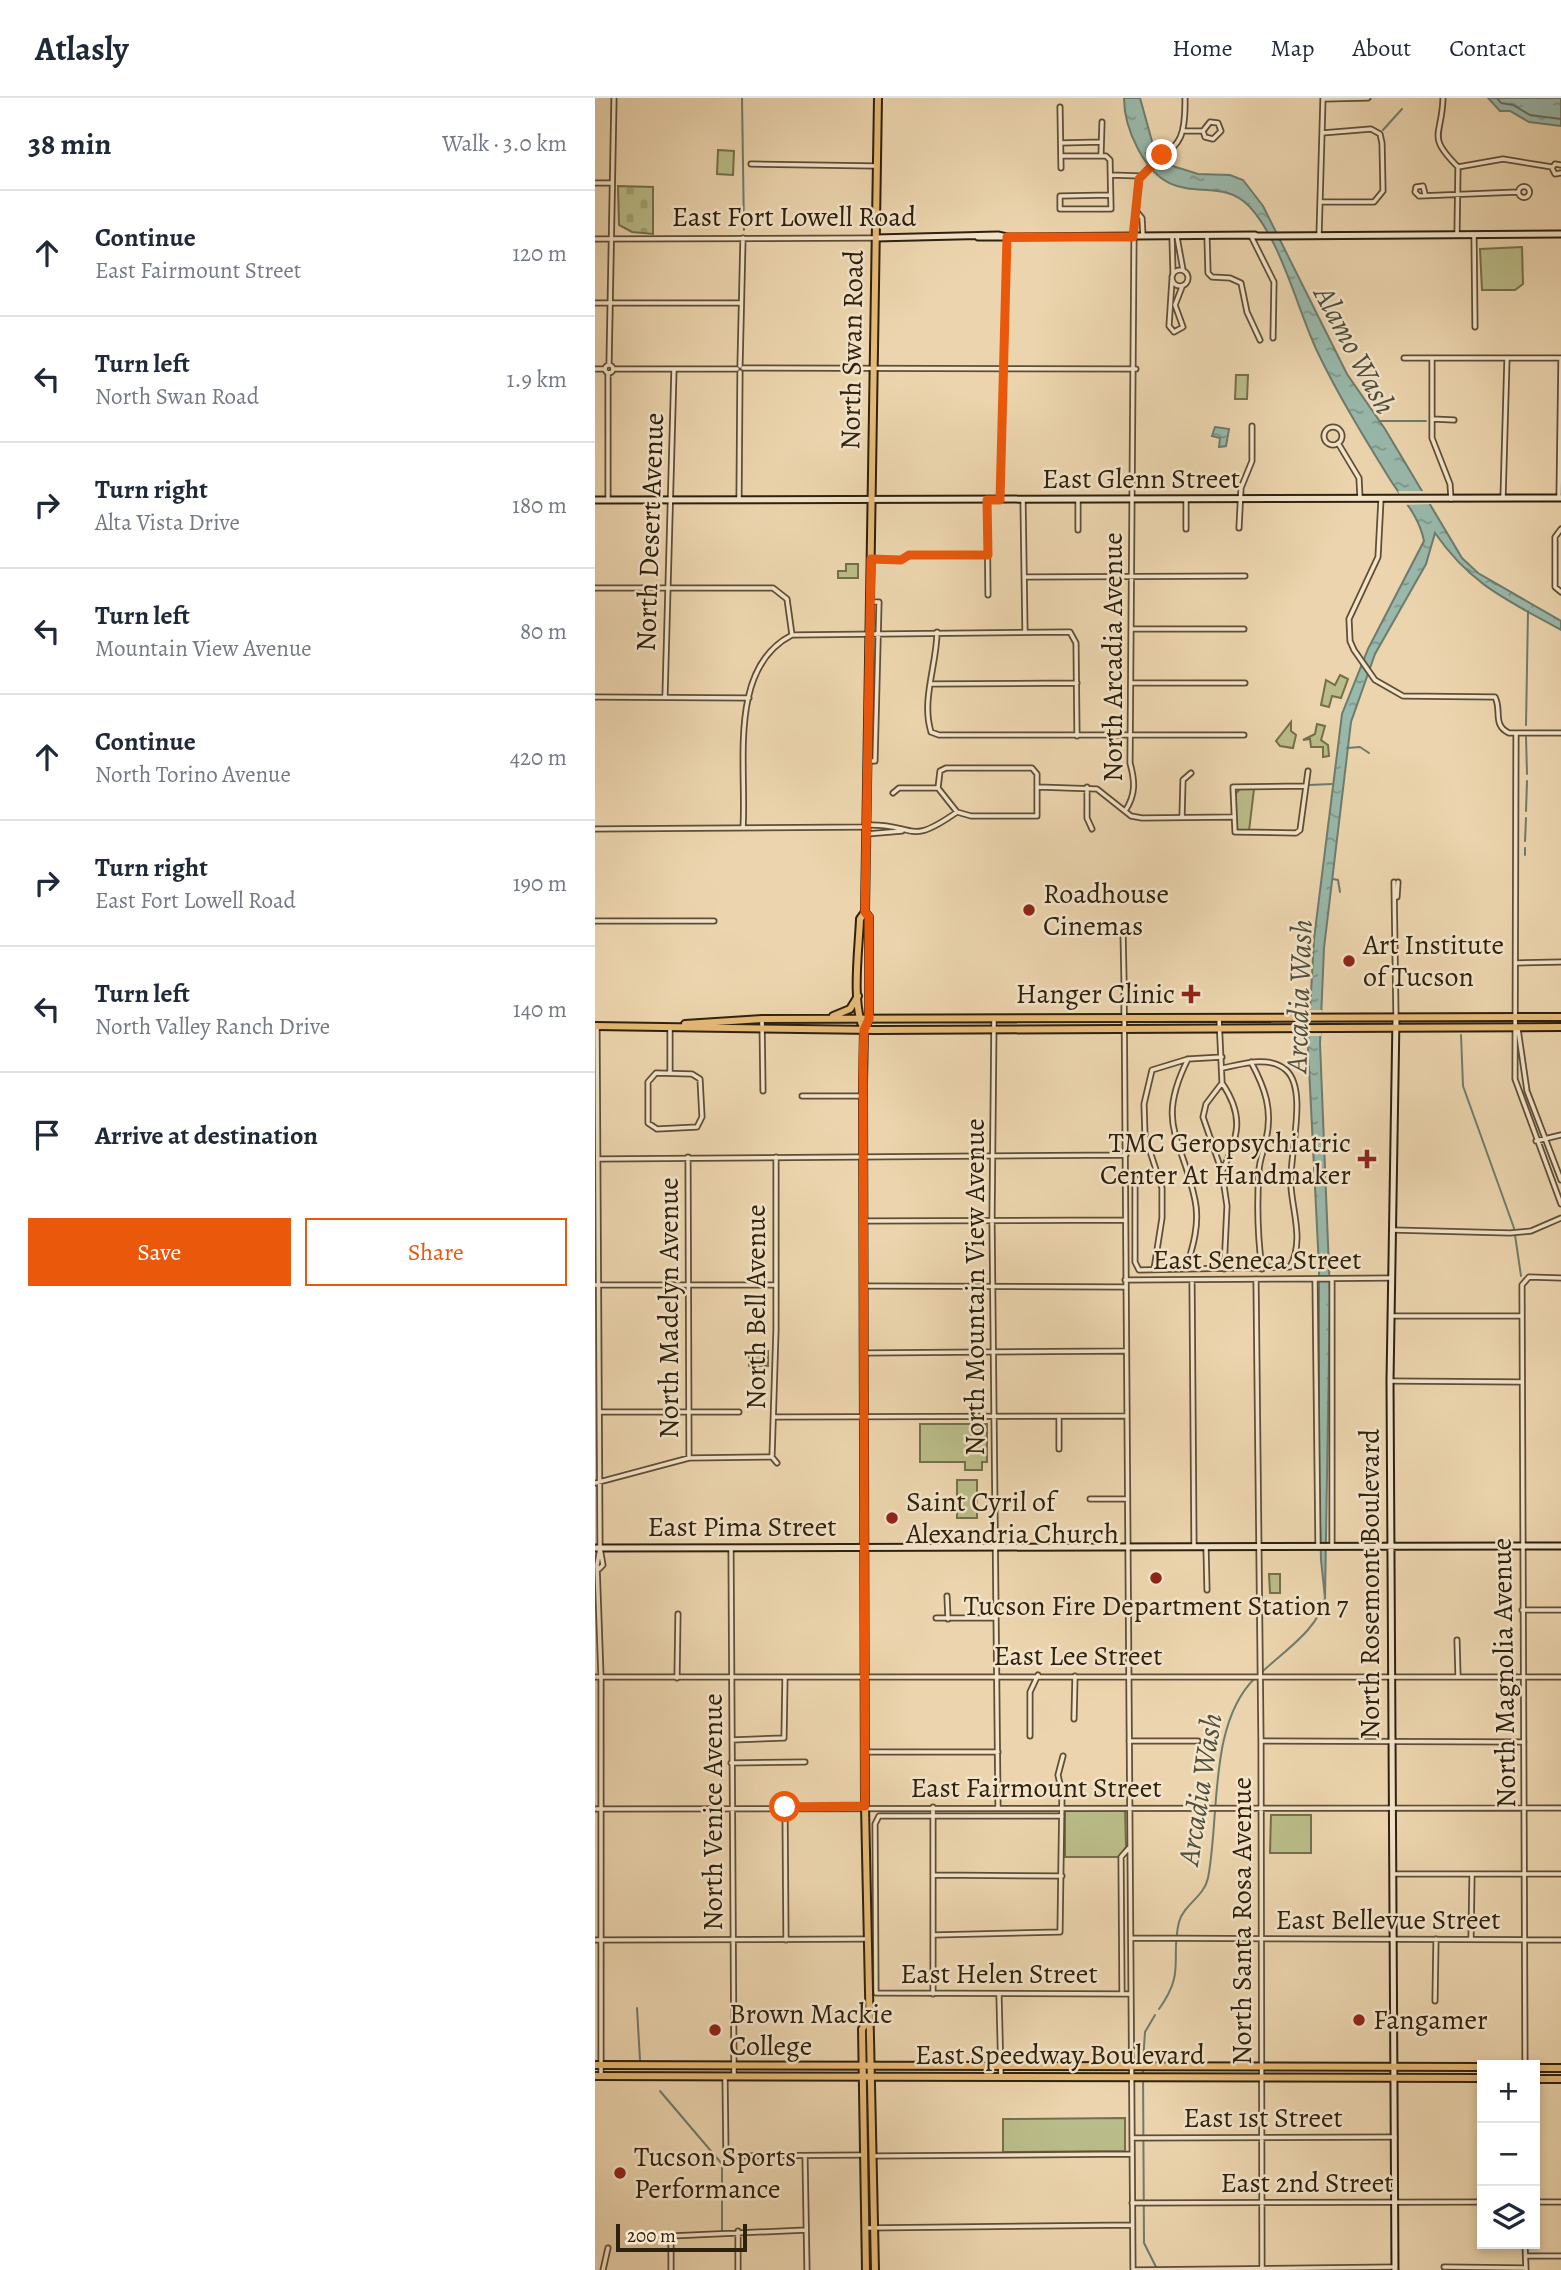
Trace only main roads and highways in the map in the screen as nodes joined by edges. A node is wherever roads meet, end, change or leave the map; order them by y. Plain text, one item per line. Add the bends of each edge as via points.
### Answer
1 (878, 98) edge
2 (865, 912) junction
3 (859, 994) junction
4 (1561, 1017) edge
5 (823, 1019) junction
6 (859, 1019) junction
7 (869, 1019) junction
8 (596, 1026) edge
9 (670, 1027) junction
10 (1561, 1027) edge
11 (864, 1030) junction
12 (867, 2022) junction
13 (862, 2064) junction
14 (871, 2064) junction
15 (598, 2065) edge
16 (1477, 2067) edge
17 (1540, 2068) edge
18 (1561, 2068) edge
19 (862, 2074) junction
20 (871, 2074) junction
21 (598, 2076) edge
22 (1477, 2078) edge
23 (1561, 2078) edge
24 (1540, 2079) edge
25 (866, 2270) edge
26 (875, 2270) edge

1 - 2 main road, North Swan Road
2 - 3 main road, North Swan Road via 860,919
2 - 7 main road, North Swan Road via 869,917
3 - 5 main road via 846,1012
3 - 6 main road, North Swan Road
4 - 7 main road
5 - 6 main road
5 - 9 main road via 716,1020
6 - 7 main road
6 - 11 main road, North Swan Road
7 - 11 main road, North Swan Road
8 - 9 main road
9 - 11 main road
10 - 11 main road
11 - 12 main road, North Swan Road
12 - 13 main road, North Swan Road via 862,2029
12 - 14 main road, North Swan Road via 871,2027
13 - 14 main road, East Speedway Boulevard
13 - 15 main road, East Speedway Boulevard
13 - 19 main road, North Swan Road
14 - 16 main road, East Speedway Boulevard
14 - 20 main road, North Swan Road
17 - 18 main road
19 - 20 main road, East Speedway Boulevard
19 - 21 main road, East Speedway Boulevard
19 - 25 main road, North Swan Road
20 - 22 main road, East Speedway Boulevard
20 - 26 main road, North Swan Road
23 - 24 main road

